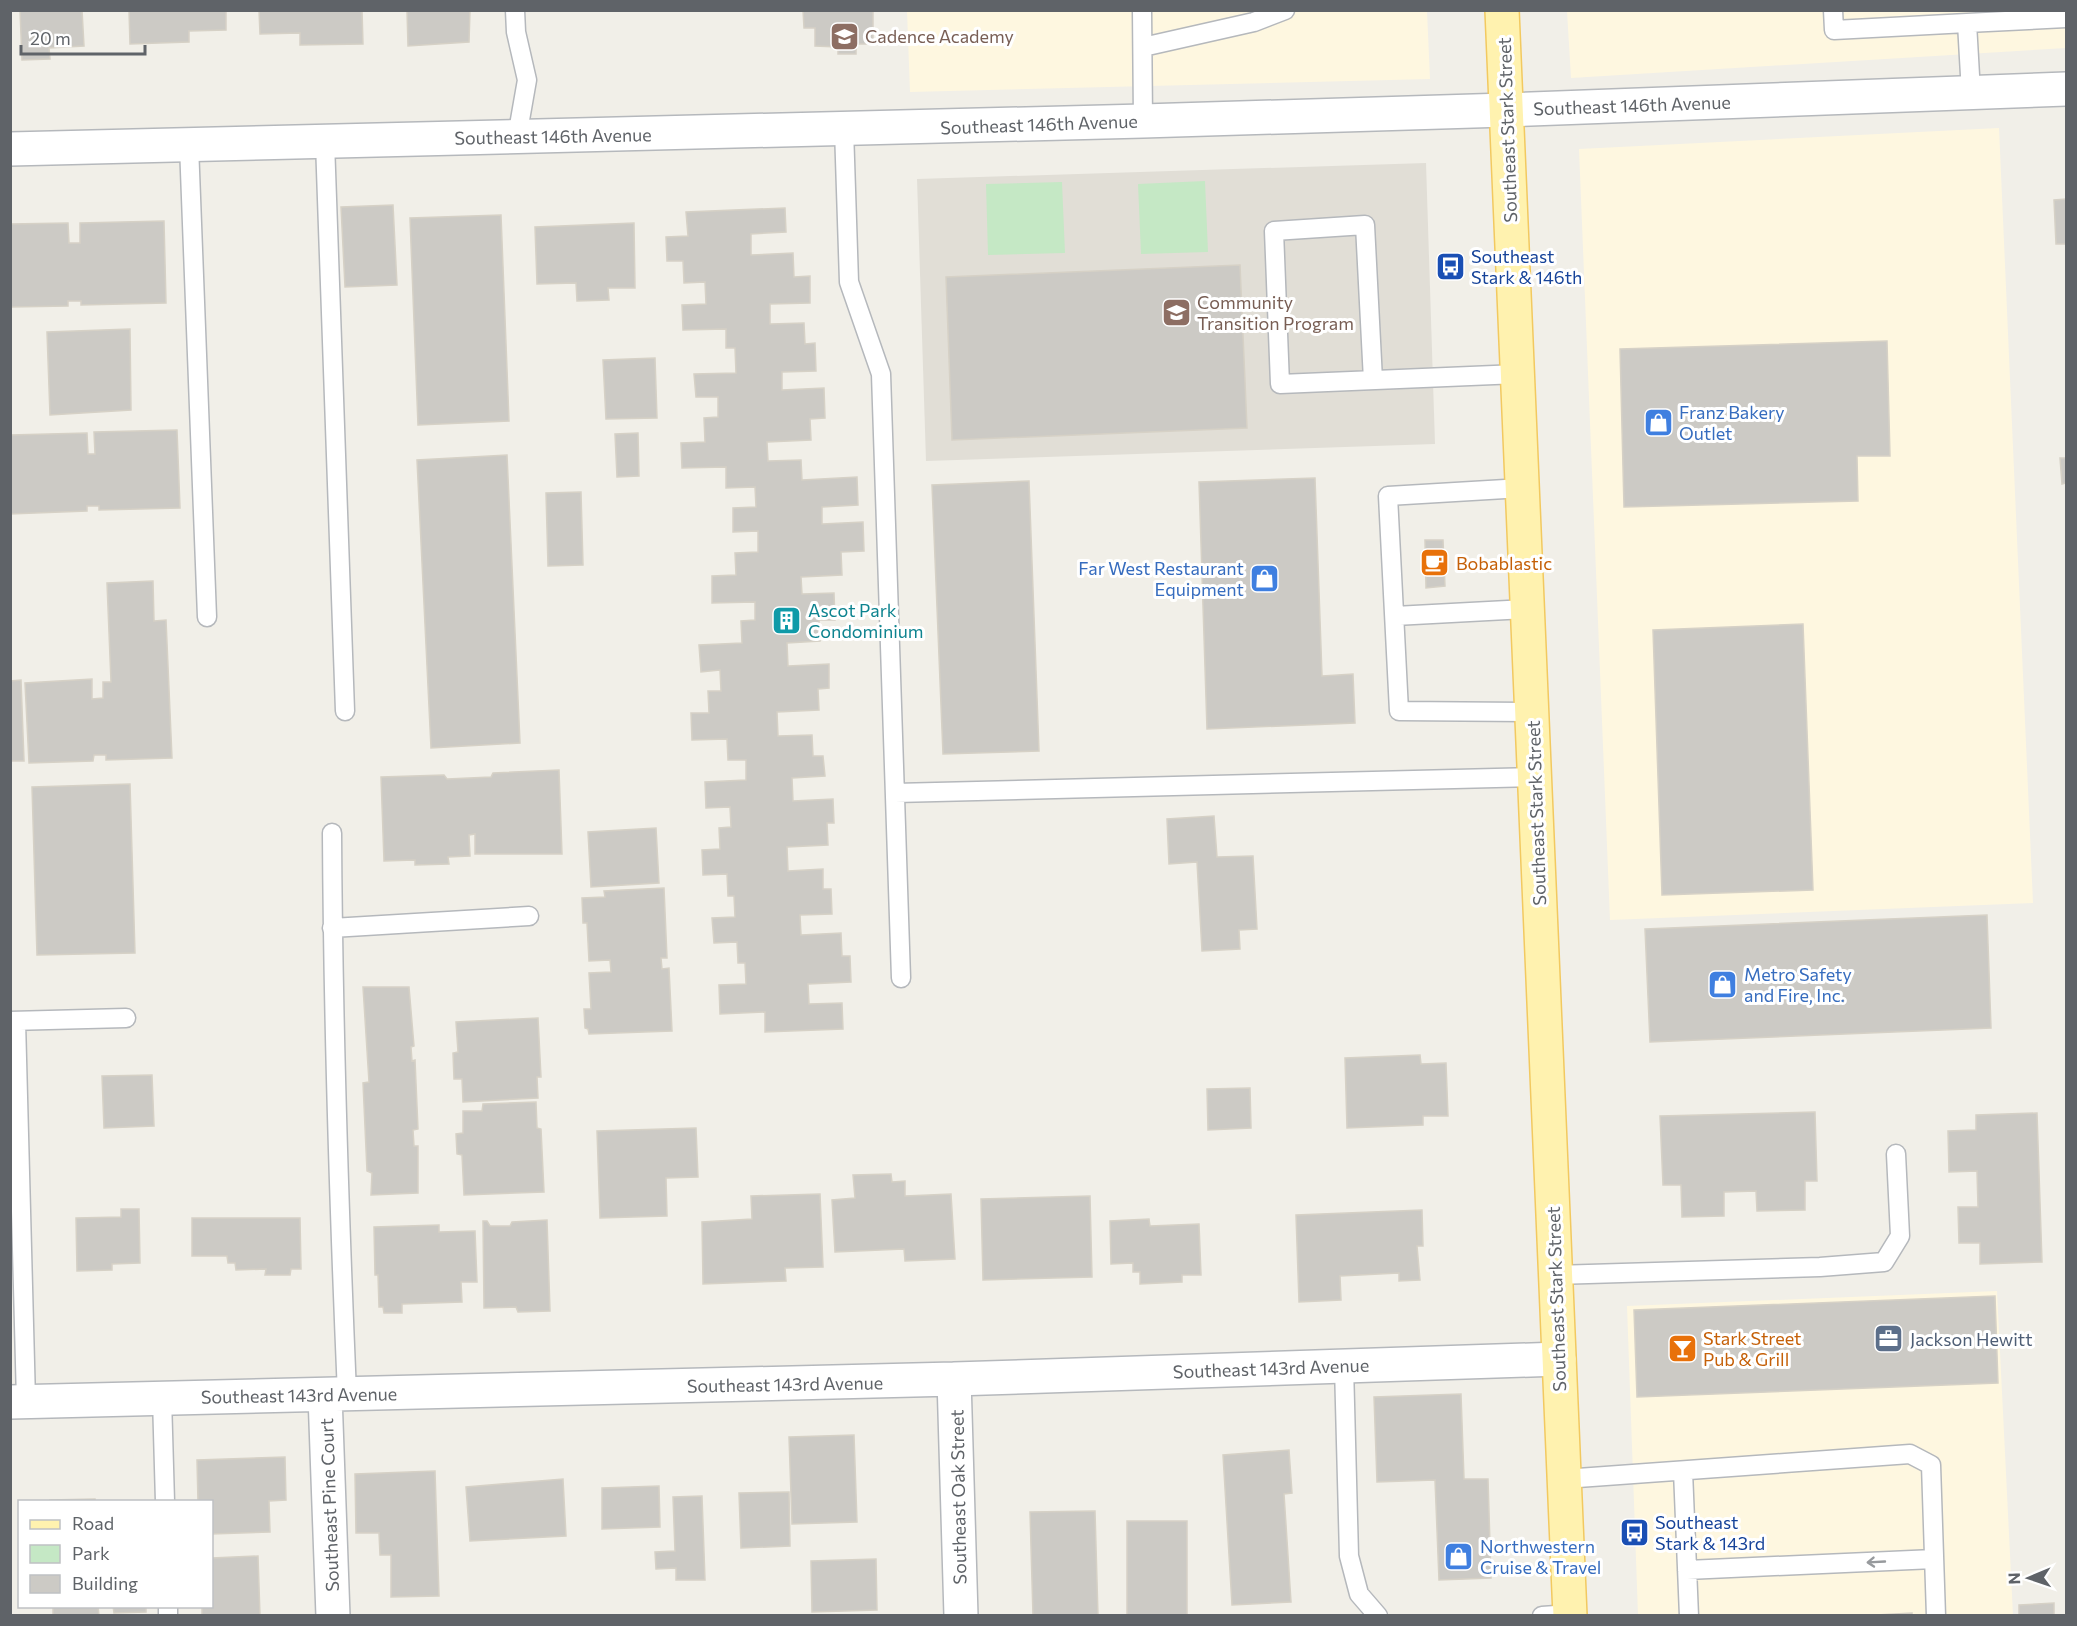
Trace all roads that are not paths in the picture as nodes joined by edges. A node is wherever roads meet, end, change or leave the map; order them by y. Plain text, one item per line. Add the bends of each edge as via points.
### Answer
1 (515, 10) edge
2 (1142, 10) edge
3 (1285, 10) edge
4 (1502, 10) edge
5 (1833, 10) edge
6 (2067, 18) edge
7 (1967, 23) junction
8 (1143, 47) junction
9 (2067, 89) edge
10 (1971, 93) junction
11 (1506, 110) junction
12 (1143, 121) junction
13 (844, 129) junction
14 (517, 138) junction
15 (325, 142) junction
16 (189, 145) junction
17 (10, 149) edge
18 (1518, 374) junction
19 (1373, 380) junction
20 (1522, 488) junction
21 (1527, 609) junction
22 (1395, 616) junction
23 (207, 617) dead end
24 (345, 711) dead end
25 (1532, 712) junction
26 (1534, 777) junction
27 (895, 793) junction
28 (332, 833) dead end
29 (529, 916) dead end
30 (332, 928) junction
31 (901, 978) dead end
32 (126, 1018) dead end
33 (13, 1021) edge
34 (1896, 1154) dead end
35 (1555, 1275) junction
36 (1559, 1359) junction
37 (1344, 1366) junction
38 (954, 1380) junction
39 (336, 1394) junction
40 (162, 1398) junction
41 (18, 1401) edge
42 (1683, 1471) junction
43 (1564, 1479) junction
44 (165, 1500) edge
45 (1934, 1559) junction
46 (1687, 1570) junction
47 (1560, 1615) edge
48 (333, 1616) edge
49 (961, 1616) edge
50 (1378, 1616) edge
51 (1689, 1616) edge
52 (1936, 1616) edge

1 - 14 lane via 527,80
2 - 8 lane
3 - 8 lane via 1254,22
4 - 11 main road, Southeast Stark Street
5 - 7 lane via 1834,30
6 - 7 lane
7 - 10 lane
8 - 12 lane
9 - 10 street, Southeast 146th Avenue
10 - 11 street, Southeast 146th Avenue
11 - 12 street, Southeast 146th Avenue
11 - 18 main road, Southeast Stark Street
12 - 13 street, Southeast 146th Avenue
13 - 14 street, Southeast 146th Avenue
13 - 27 lane via 849,282 881,374
14 - 15 street, Southeast 146th Avenue
15 - 16 street, Southeast 146th Avenue
15 - 24 lane
16 - 17 street, Southeast 146th Avenue
16 - 23 lane
18 - 19 lane
18 - 20 main road, Southeast Stark Street
19 - 19 lane via 1280,384 1274,231 1365,225
20 - 21 main road, Southeast Stark Street
20 - 22 lane via 1388,496
21 - 22 lane
21 - 25 main road, Southeast Stark Street
22 - 25 lane via 1400,711
25 - 26 main road, Southeast Stark Street
26 - 27 lane
26 - 35 main road, Southeast Stark Street
27 - 31 lane
28 - 30 lane
29 - 30 lane
30 - 39 lane
32 - 33 lane
33 - 41 lane
34 - 35 lane via 1900,1236 1884,1262
35 - 36 main road, Southeast Stark Street
36 - 37 street, Southeast 143rd Avenue
36 - 43 main road, Southeast Stark Street
37 - 38 street, Southeast 143rd Avenue
37 - 50 lane via 1350,1556 1359,1594
38 - 39 street, Southeast 143rd Avenue
38 - 49 street, Southeast Oak Street
39 - 40 street, Southeast 143rd Avenue
39 - 48 street, Southeast Pine Court
40 - 41 street, Southeast 143rd Avenue
40 - 44 lane
42 - 43 lane
42 - 45 lane via 1910,1454 1931,1465
42 - 46 lane
43 - 47 main road, Southeast Stark Street
45 -> 46 lane
45 - 52 lane
46 - 51 lane

